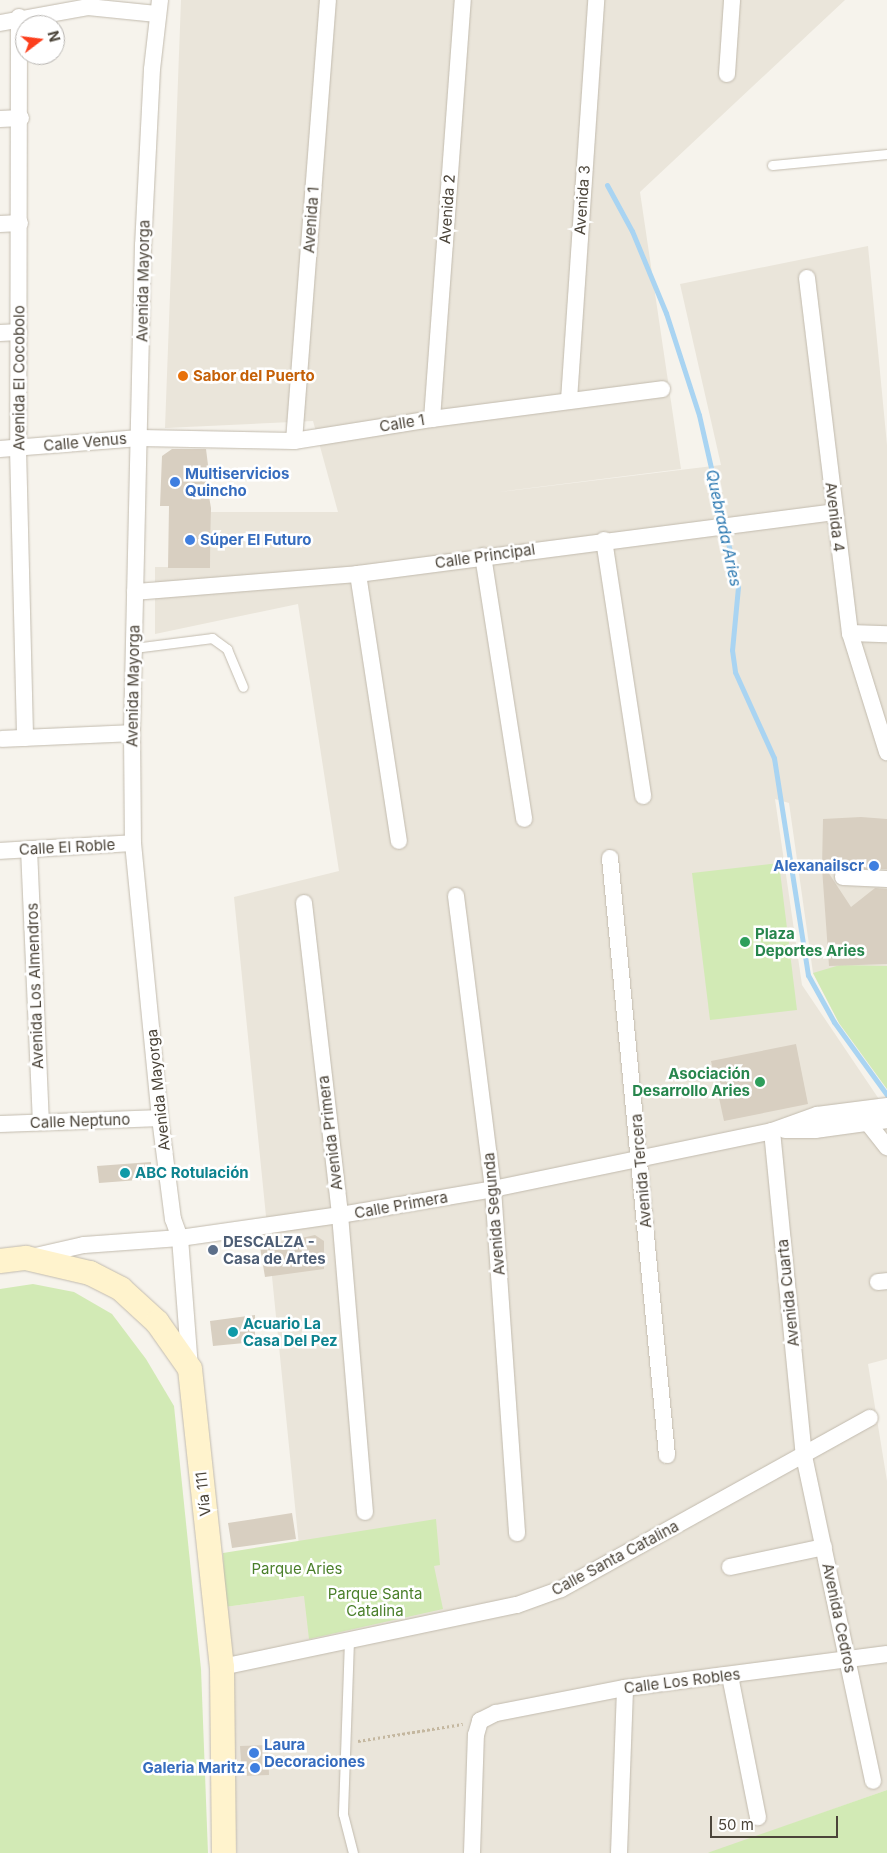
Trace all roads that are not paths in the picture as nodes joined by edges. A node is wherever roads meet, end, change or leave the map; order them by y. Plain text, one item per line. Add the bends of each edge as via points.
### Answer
1 (328, 0) edge
2 (462, 0) edge
3 (596, 0) edge
4 (732, 0) edge
5 (159, 7) edge
6 (39, 15) edge
7 (15, 19) edge
8 (0, 23) edge
9 (20, 65) edge
10 (727, 74) dead end
11 (21, 118) junction
12 (0, 119) edge
13 (887, 154) edge
14 (772, 165) dead end
15 (20, 223) junction
16 (0, 224) edge
17 (807, 278) dead end
18 (19, 332) junction
19 (0, 333) edge
20 (662, 389) dead end
21 (569, 400) junction
22 (432, 418) junction
23 (140, 438) junction
24 (294, 441) junction
25 (18, 448) junction
26 (0, 449) edge
27 (834, 512) junction
28 (604, 540) junction
29 (483, 556) junction
30 (358, 574) junction
31 (135, 592) junction
32 (850, 633) junction
33 (887, 634) edge
34 (134, 648) junction
35 (243, 688) dead end
36 (132, 734) junction
37 (25, 738) junction
38 (2, 739) dead end
39 (887, 752) edge
40 (643, 796) dead end
41 (524, 819) dead end
42 (399, 841) dead end
43 (133, 843) junction
44 (29, 850) junction
45 (0, 851) edge
46 (610, 858) dead end
47 (843, 877) dead end
48 (887, 879) edge
49 (456, 896) dead end
50 (304, 903) dead end
51 (886, 1111) edge
52 (160, 1118) junction
53 (40, 1122) junction
54 (868, 1123) junction
55 (0, 1124) edge
56 (772, 1131) junction
57 (887, 1147) edge
58 (640, 1160) junction
59 (493, 1189) junction
60 (340, 1215) junction
61 (180, 1238) junction
62 (26, 1258) junction
63 (0, 1261) edge
64 (190, 1369) junction
65 (870, 1418) dead end
66 (667, 1455) dead end
67 (804, 1456) junction
68 (365, 1512) dead end
69 (517, 1533) dead end
70 (824, 1547) junction
71 (730, 1567) dead end
72 (349, 1640) junction
73 (887, 1654) edge
74 (848, 1660) junction
75 (222, 1667) junction
76 (730, 1676) junction
77 (625, 1688) junction
78 (874, 1781) dead end
79 (758, 1817) dead end
80 (224, 1853) edge
81 (353, 1853) edge
82 (472, 1853) edge
83 (619, 1853) edge

1 - 24 street, Avenida 1
2 - 22 street, Avenida 2
3 - 21 street, Avenida 3
4 - 10 street
5 - 6 street via 88,7
5 - 23 street, Avenida Mayorga via 143,245
7 - 8 street
9 - 11 street, Avenida El Cocobolo
11 - 12 street
11 - 15 street, Avenida El Cocobolo
13 - 14 lane
15 - 16 street
15 - 18 street, Avenida El Cocobolo
17 - 27 street, Avenida 4
18 - 19 street
18 - 25 street, Avenida El Cocobolo
20 - 21 street, Calle 1
21 - 22 street, Calle 1
22 - 24 street, Calle 1
23 - 24 street, Calle 1
23 - 25 street, Calle Venus
23 - 31 street, Avenida Mayorga
25 - 26 street, Calle Venus
25 - 37 street, Avenida El Cocobolo
27 - 28 street, Calle Principal
27 - 32 street, Avenida 4
28 - 29 street, Calle Principal
28 - 40 street
29 - 30 street, Calle Principal
29 - 41 street
30 - 31 street, Calle Principal
30 - 42 street
31 - 34 street, Avenida Mayorga
32 - 33 street
32 - 39 street, Avenida 4
34 - 35 lane via 212,638 226,649
34 - 36 street, Avenida Mayorga
36 - 37 street
36 - 43 street, Avenida Mayorga
37 - 38 street
43 - 44 street, Calle El Roble
43 - 52 street, Avenida Mayorga
44 - 45 street, Calle El Roble
44 - 53 street, Avenida Los Almendros
46 - 58 street, Avenida Tercera
47 - 48 street
49 - 59 street, Avenida Segunda
50 - 60 street, Avenida Primera
51 - 54 street
51 - 56 street via 817,1115
52 - 53 street, Calle Neptuno
52 - 61 street, Avenida Mayorga via 173,1219
53 - 55 street, Calle Neptuno
54 - 56 street via 815,1130
54 - 57 street
56 - 58 street, Calle Primera
56 - 67 street, Avenida Cuarta
58 - 59 street, Calle Primera
58 - 66 street, Avenida Tercera
59 - 60 street, Calle Primera
59 - 69 street, Avenida Segunda
60 - 61 street, Calle Primera
60 - 68 street, Avenida Primera
61 - 62 street, Calle Primera via 84,1245
61 - 64 street, Avenida Mayorga
62 - 63 main road, Vía 111
62 - 64 main road, Vía 111 via 90,1273 130,1294 157,1322
64 - 75 main road, Vía 111
65 - 67 street, Calle Santa Catalina
67 - 70 street, Avenida Cedros
67 - 72 street, Calle Santa Catalina via 561,1589 517,1605
70 - 71 street
70 - 74 street, Avenida Cedros
72 - 75 street, Calle Santa Catalina
72 - 81 lane via 343,1814
73 - 74 street, Calle Los Robles
74 - 76 street, Calle Los Robles
74 - 78 street, Avenida Cedros
75 - 80 main road, Vía 111
76 - 77 street, Calle Los Robles
76 - 79 street
77 - 82 street, Calle Los Robles via 496,1713 480,1722 476,1735
77 - 83 street

